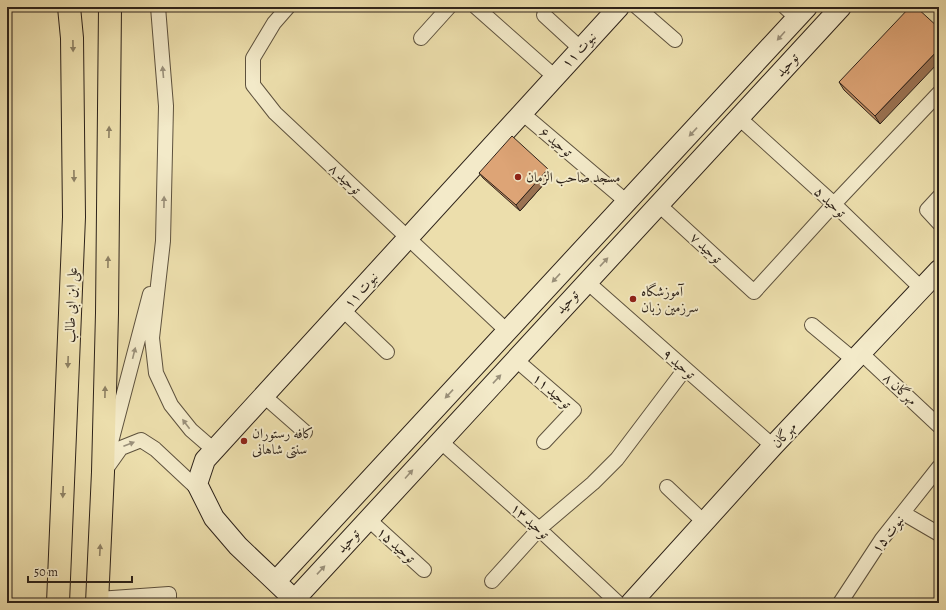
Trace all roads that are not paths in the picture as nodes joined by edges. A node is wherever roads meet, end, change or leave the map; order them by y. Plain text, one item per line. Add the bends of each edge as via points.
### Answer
1 (69, 7) edge
2 (110, 7) edge
3 (158, 7) edge
4 (288, 7) edge
5 (449, 7) edge
6 (476, 7) edge
7 (619, 7) edge
8 (637, 7) edge
9 (840, 7) edge
10 (796, 11) edge
11 (544, 15) dead end
12 (422, 38) dead end
13 (675, 40) dead end
14 (581, 49) junction
15 (555, 77) junction
16 (741, 80) junction
17 (939, 93) edge
18 (758, 97) junction
19 (522, 113) junction
20 (738, 117) junction
21 (939, 197) edge
22 (627, 202) junction
23 (658, 204) junction
24 (834, 204) junction
25 (939, 223) edge
26 (408, 238) junction
27 (163, 241) junction
28 (939, 270) edge
29 (586, 282) junction
30 (920, 288) junction
31 (343, 310) junction
32 (812, 325) dead end
33 (507, 331) junction
34 (387, 352) dead end
35 (857, 356) junction
36 (515, 359) junction
37 (685, 369) junction
38 (264, 396) junction
39 (939, 426) edge
40 (305, 432) dead end
41 (440, 441) junction
42 (544, 442) dead end
43 (773, 446) junction
44 (214, 450) junction
45 (939, 467) edge
46 (104, 472) junction
47 (668, 487) dead end
48 (201, 492) junction
49 (903, 513) junction
50 (368, 519) junction
51 (704, 522) junction
52 (539, 529) junction
53 (939, 534) edge
54 (424, 570) dead end
55 (276, 581) junction
56 (492, 581) dead end
57 (98, 601) edge
58 (297, 601) edge
59 (58, 603) edge
60 (169, 603) edge
61 (618, 603) edge
62 (631, 603) edge
63 (840, 603) edge

1 -> 59 main road, علی ابن ابی طالب via 72,38 74,217
46 -> 2 main road
27 -> 3 street via 166,106
4 - 26 street, توحید ۸ via 274,23 252,58 253,85 275,113
5 - 12 street
6 - 15 street
7 - 14 street, نبوت ۱۱
8 - 13 street
9 - 18 street, توحید
10 -> 16 street, توحید
11 - 14 street
14 - 15 street, نبوت ۱۱
15 - 19 street, نبوت ۱۱
16 - 18 street
16 -> 22 street, توحید
17 - 24 street
18 - 20 street, توحید
19 - 22 street, توحید ۶
19 - 26 street, نبوت ۱۱
20 - 23 street, توحید
20 - 24 street, توحید ۵
21 - 25 street via 927,210
22 -> 33 street, توحید
23 - 24 street, توحید ۷ via 754,292
29 -> 23 street, توحید
24 - 30 street, توحید ۵
26 - 31 street, نبوت ۱۱
26 - 33 street, توحید ۸
44 -> 27 street via 191,430 171,405 156,374 152,338
46 -> 27 street
28 - 30 street, مهرگان
29 - 36 street, توحید
29 - 37 street, توحید ۹
30 - 35 street, مهرگان
31 - 34 street
31 - 38 street, نبوت ۱۱
32 - 35 street, مهرگان ۸
33 -> 55 street, توحید
35 - 39 street, مهرگان ۸
35 - 43 street, مهرگان
41 -> 36 street, توحید
36 - 42 street, توحید ۱۱ via 574,410
37 - 43 street, توحید ۹
37 - 52 street via 617,459
38 - 40 street
38 - 44 street, نبوت ۱۱
50 -> 41 street, توحید
41 - 52 street, توحید ۱۳
43 - 51 street, مهرگان
44 - 48 street, نبوت ۱۱ via 205,460 197,484
45 - 49 street, نبوت ۱۵
46 -> 48 street via 121,448 141,440 155,449
57 -> 46 main road
47 - 51 street
48 - 55 street, نبوت ۱۱ via 214,518 238,546
49 - 53 street
49 - 63 street, نبوت ۱۵ via 882,539
50 - 54 street, توحید ۱۵
58 -> 50 street, توحید
51 - 62 street, مهرگان
52 - 56 street
52 - 61 street, توحید ۱۳
55 - 58 street
57 - 60 street via 169,594

